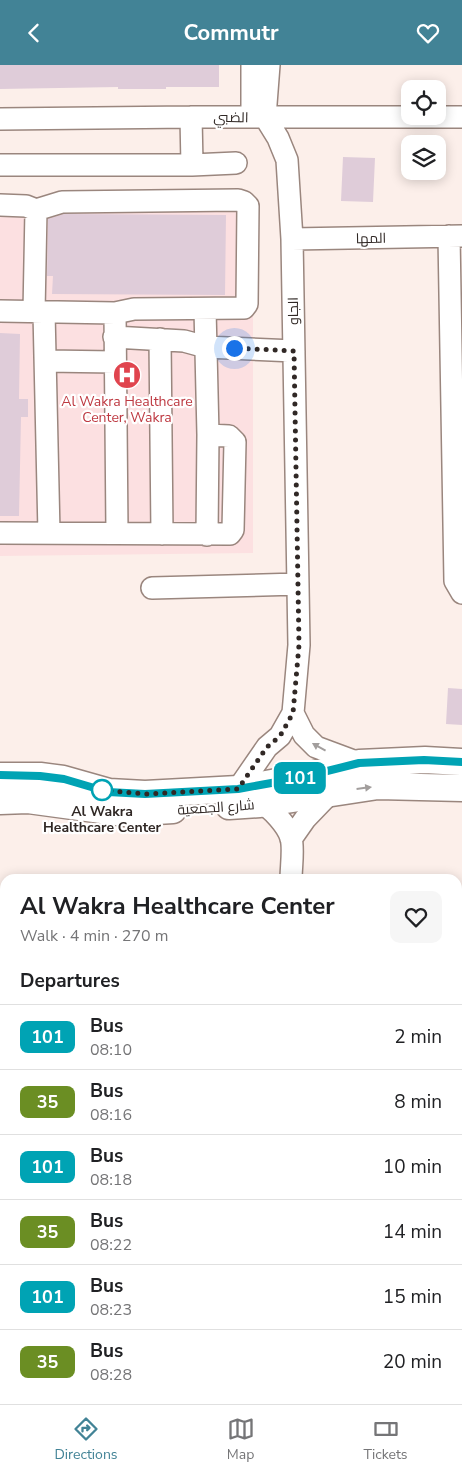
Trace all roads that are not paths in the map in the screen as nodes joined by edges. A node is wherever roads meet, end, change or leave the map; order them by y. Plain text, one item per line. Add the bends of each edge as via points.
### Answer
1 (252, 65) edge
2 (269, 65) edge
3 (191, 117) junction
4 (258, 117) junction
5 (462, 117) edge
6 (0, 119) edge
7 (236, 163) dead end
8 (0, 165) edge
9 (192, 165) junction
10 (0, 205) edge
11 (36, 210) junction
12 (456, 236) edge
13 (292, 239) junction
14 (206, 309) junction
15 (0, 311) edge
16 (39, 312) junction
17 (115, 313) junction
18 (114, 337) junction
19 (160, 339) junction
20 (206, 347) junction
21 (294, 351) junction
22 (46, 361) junction
23 (115, 362) junction
24 (116, 532) junction
25 (0, 533) edge
26 (49, 533) junction
27 (162, 534) junction
28 (298, 584) junction
29 (152, 588) dead end
30 (462, 593) edge
31 (293, 713) junction
32 (462, 762) edge
33 (359, 763) junction
34 (0, 775) edge
35 (462, 788) edge
36 (238, 789) junction
37 (330, 792) junction
38 (0, 801) edge
39 (260, 804) junction
40 (291, 839) junction
41 (290, 874) edge

1 - 4 street
2 - 4 street
3 - 4 street, الضبي
3 - 6 street, الضبي
3 - 9 street
4 - 5 street, الضبي
4 - 13 street, الجاو via 278,138 287,160
7 - 9 street
8 - 9 street
10 - 11 street via 26,206
11 - 14 street via 62,202 244,202 248,206 247,304 244,308
11 - 16 street
12 - 13 street, المها
12 - 30 street, المها via 455,581
13 - 21 street, الجاو
14 - 17 street via 134,309
14 - 20 street
15 - 16 street
16 - 17 street
16 - 22 street
17 - 18 street
18 - 19 street
18 - 23 street
19 - 20 street
19 - 27 street
20 - 21 street
20 - 27 street via 208,435 229,436 235,442 233,529 230,534
21 - 28 street, الجاو
22 - 23 street
22 - 26 street
23 - 24 street
24 - 26 street
24 - 27 street
25 - 26 street
28 - 29 street
28 - 31 street, الجاو via 299,645
33 -> 31 street via 316,747 304,735
31 - 36 street, الجاو via 280,736 267,747
32 - 33 main road, شارع الجمعية
33 - 36 main road, شارع الجمعية
34 - 36 main road, شارع الجمعية via 64,779 108,792 145,794
37 -> 35 main road, شارع الجمعية via 378,786
37 - 39 main road, شارع الجمعية
37 - 40 street
38 - 39 main road, شارع الجمعية via 28,800 124,813
39 - 40 street via 267,805 280,819
40 - 41 street

